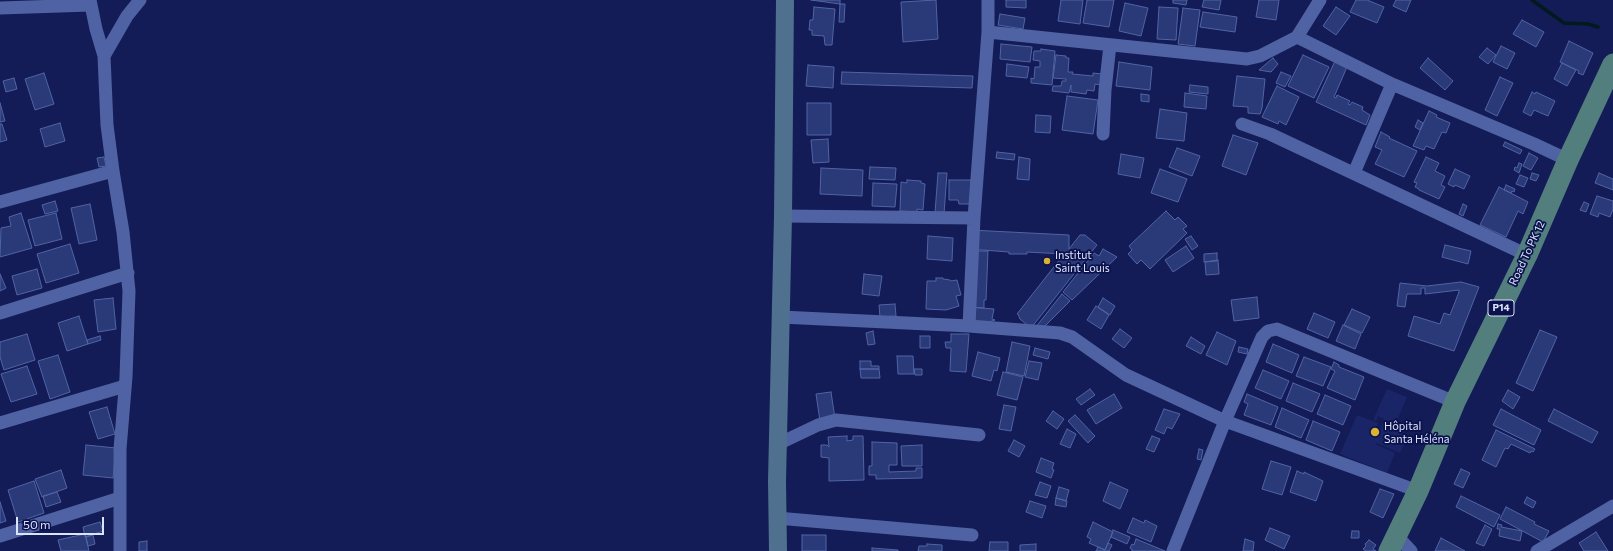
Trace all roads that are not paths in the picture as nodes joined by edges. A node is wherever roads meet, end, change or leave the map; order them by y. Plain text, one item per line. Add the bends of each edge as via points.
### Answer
1 (140, 0) edge
2 (785, 0) edge
3 (988, 0) edge
4 (1320, 0) edge
5 (90, 3) edge
6 (0, 8) edge
7 (988, 32) junction
8 (1297, 36) junction
9 (1110, 45) junction
10 (104, 56) junction
11 (1613, 64) edge
12 (1392, 84) junction
13 (1242, 124) dead end
14 (1103, 134) dead end
15 (1568, 160) junction
16 (113, 171) junction
17 (1354, 173) junction
18 (0, 202) edge
19 (783, 216) junction
20 (974, 218) junction
21 (1527, 255) junction
22 (128, 273) junction
23 (0, 313) edge
24 (781, 317) junction
25 (969, 326) junction
26 (125, 386) junction
27 (1456, 402) junction
28 (1225, 421) junction
29 (0, 423) edge
30 (979, 435) dead end
31 (778, 444) junction
32 (1418, 490) junction
33 (120, 498) junction
34 (1613, 506) edge
35 (776, 518) junction
36 (972, 535) dead end
37 (0, 536) edge
38 (1392, 543) edge
39 (120, 551) edge
40 (778, 551) edge
41 (1173, 551) edge
42 (1411, 551) edge
43 (1537, 551) edge

1 - 10 street via 127,16
2 - 19 main road
3 - 7 street
4 - 8 street
5 - 6 street
5 - 10 street
7 - 9 street
7 - 20 street
8 - 9 street via 1260,56 1247,59
8 - 12 street
9 - 14 street
10 - 16 street via 107,125
11 - 15 main road, Road To PK 12 / P14
12 - 15 street
12 - 17 street
13 - 17 street via 1270,134
15 - 21 main road, Road To PK 12 / P14
16 - 18 street
16 - 22 street
17 - 21 street
19 - 20 street
19 - 24 main road
20 - 25 street
21 - 27 main road, Road To PK 12 / P14
22 - 23 street
22 - 26 street
24 - 25 street
24 - 31 main road
25 - 28 street via 1048,332 1072,337 1126,375
26 - 29 street
26 - 33 street via 120,450
27 - 28 street via 1277,329 1268,331 1262,338
27 - 32 main road, Road To PK 12 / P14
28 - 32 street
28 - 41 street
30 - 31 street via 836,420 818,425
31 - 35 main road
32 - 38 main road, Road To PK 12 / P14
33 - 37 street
33 - 39 street
34 - 43 street
35 - 36 street
35 - 40 main road
38 - 42 street

